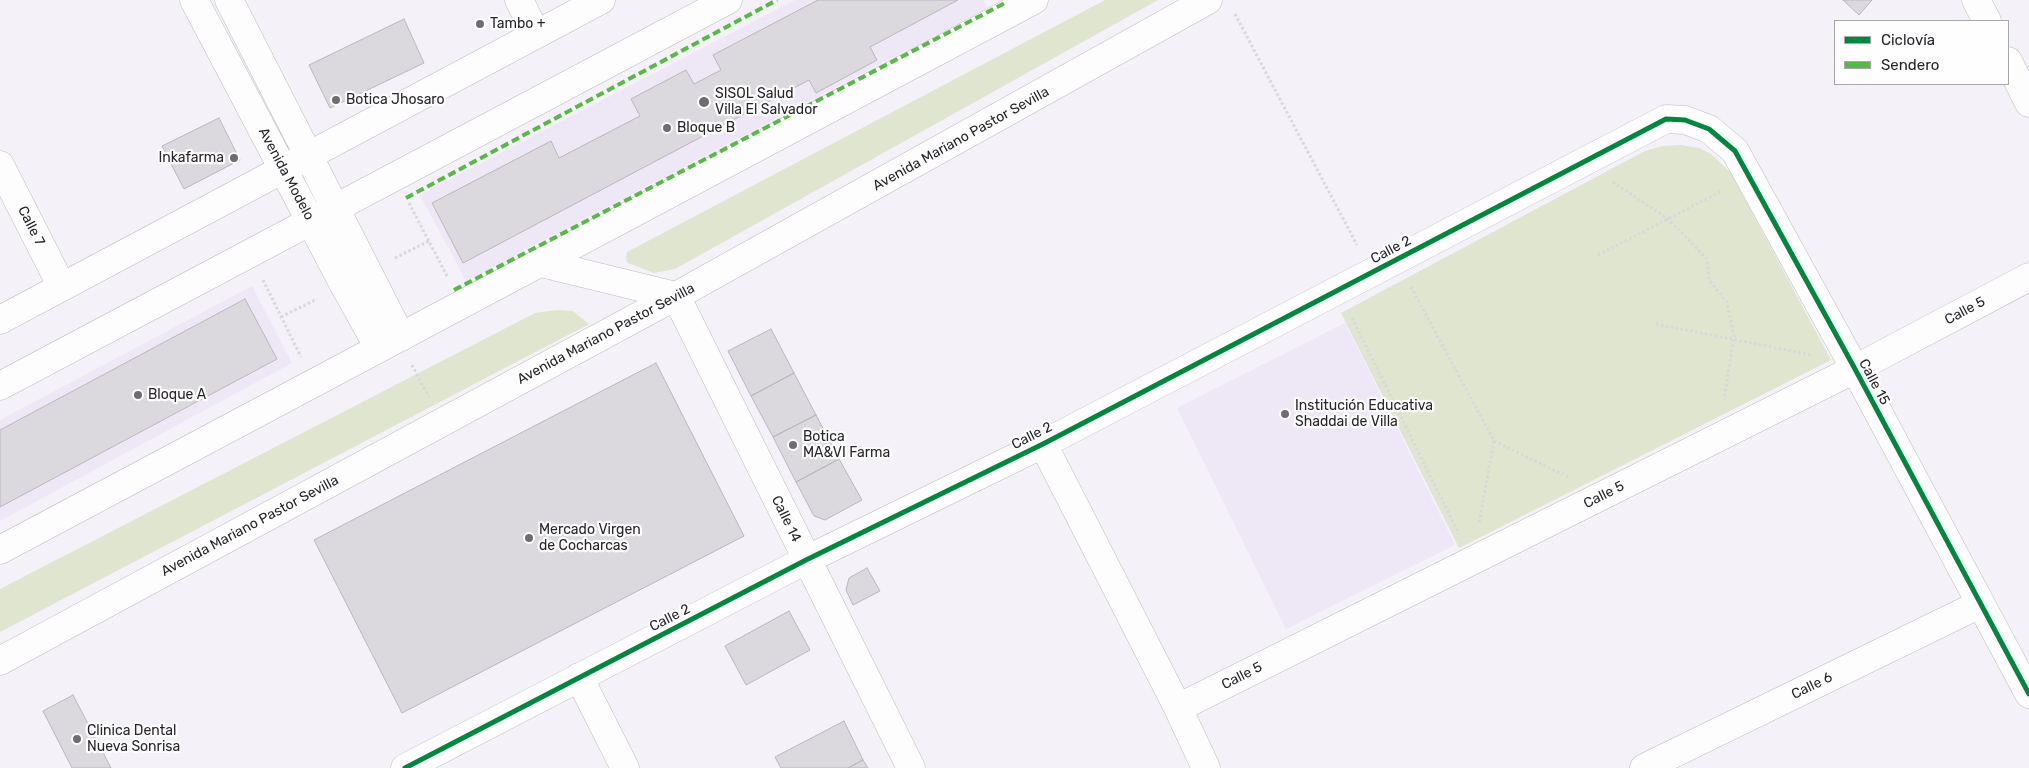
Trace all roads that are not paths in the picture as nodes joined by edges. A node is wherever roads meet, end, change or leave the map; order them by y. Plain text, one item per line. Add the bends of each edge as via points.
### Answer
1 (194, 0) edge
2 (229, 0) edge
3 (519, 0) edge
4 (601, 0) edge
5 (728, 0) edge
6 (1034, 0) edge
7 (1976, 0) edge
8 (1221, 4) edge
9 (1986, 20) edge
10 (536, 34) junction
11 (2009, 63) edge
12 (2029, 102) edge
13 (1666, 119) joint
14 (309, 155) junction
15 (0, 164) edge
16 (284, 169) junction
17 (336, 208) junction
18 (311, 221) junction
19 (541, 263) junction
20 (2029, 277) edge
21 (62, 287) junction
22 (676, 296) junction
23 (0, 320) edge
24 (396, 348) junction
25 (1855, 369) junction
26 (0, 386) edge
27 (1042, 444) junction
28 (0, 550) edge
29 (806, 560) junction
30 (1980, 604) junction
31 (0, 661) edge
32 (579, 676) junction
33 (2029, 694) edge
34 (1178, 708) junction
35 (405, 768) edge
36 (625, 768) edge
37 (911, 768) edge
38 (1206, 768) edge
39 (1644, 768) edge

1 - 16 street, Avenida Modelo
2 - 14 street, Avenida Modelo
3 - 10 street
4 - 10 street
5 - 17 street
6 - 19 street
7 - 9 street
8 - 22 street, Avenida Mariano Pastor Sevilla
10 - 14 street
11 - 12 street
13 - 25 street, Calle 15 via 1685,120 1709,129 1735,151
13 - 27 street, Calle 2
14 - 16 street
14 - 17 street, Avenida Modelo
15 - 21 street, Calle 7
16 - 18 street, Avenida Modelo
16 - 21 street
17 - 18 street
17 - 24 street, Avenida Modelo
18 - 24 street, Avenida Modelo
18 - 26 street
19 - 22 street
19 - 24 street via 462,305
20 - 25 street, Calle 5
21 - 23 street
22 - 29 street, Calle 14
22 - 31 street, Avenida Mariano Pastor Sevilla
24 - 28 street via 314,383
25 - 30 street, Calle 15
25 - 34 street, Calle 5
27 - 29 street, Calle 2
27 - 34 street
29 - 32 street, Calle 2
29 - 37 street, Calle 14
30 - 33 street, Calle 15
30 - 39 street, Calle 6
32 - 35 street, Calle 2
32 - 36 street
34 - 38 street

